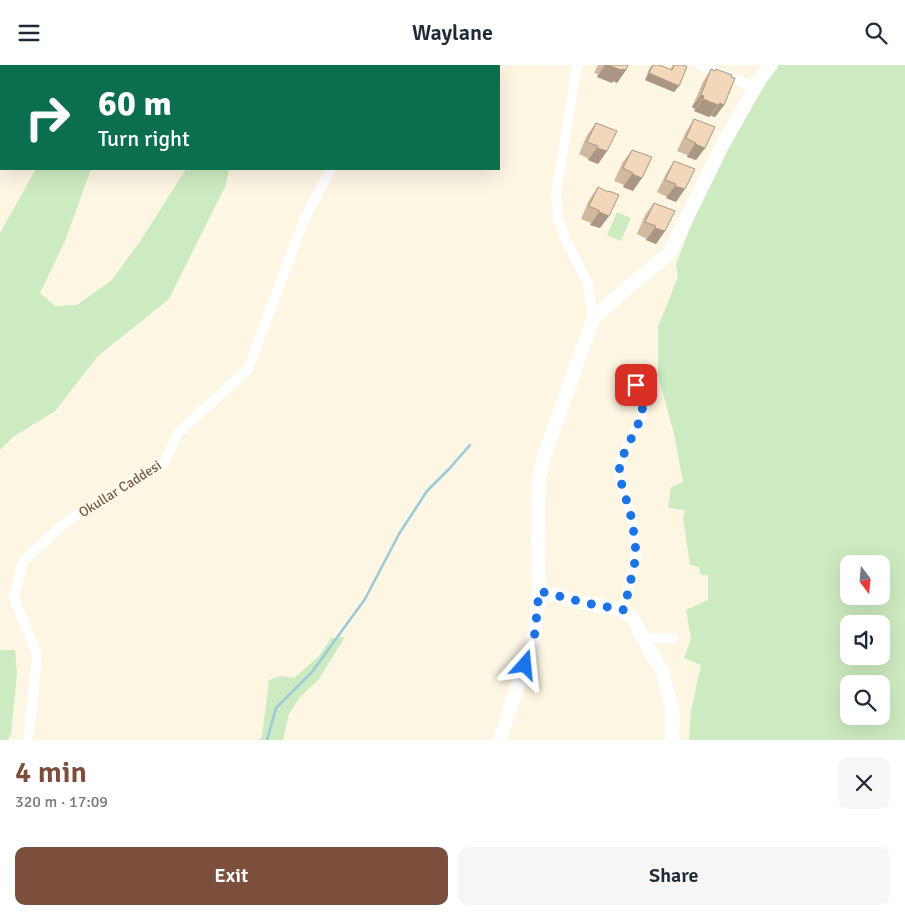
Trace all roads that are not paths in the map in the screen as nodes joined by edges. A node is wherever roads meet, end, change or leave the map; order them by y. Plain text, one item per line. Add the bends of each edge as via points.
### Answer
1 (577, 65) edge
2 (700, 65) edge
3 (771, 65) edge
4 (755, 87) junction
5 (331, 170) edge
6 (593, 319) junction
7 (636, 385) dead end
8 (539, 591) junction
9 (624, 610) junction
10 (672, 638) dead end
11 (644, 639) junction
12 (28, 740) edge
13 (500, 740) edge
14 (672, 740) edge

1 - 6 street via 556,193 558,219 588,283
2 - 4 street
3 - 4 street
4 - 6 street via 669,254
5 - 12 street, Okullar Caddesi via 304,220 248,369 178,433 164,463 67,521 23,561 14,598 37,655
6 - 8 street via 539,478
7 - 9 street via 643,398 642,416 620,462 619,475 631,516 636,557
8 - 9 street
8 - 13 street via 535,633
9 - 11 street via 633,618
10 - 11 street
11 - 14 street via 662,671 667,688 673,714

